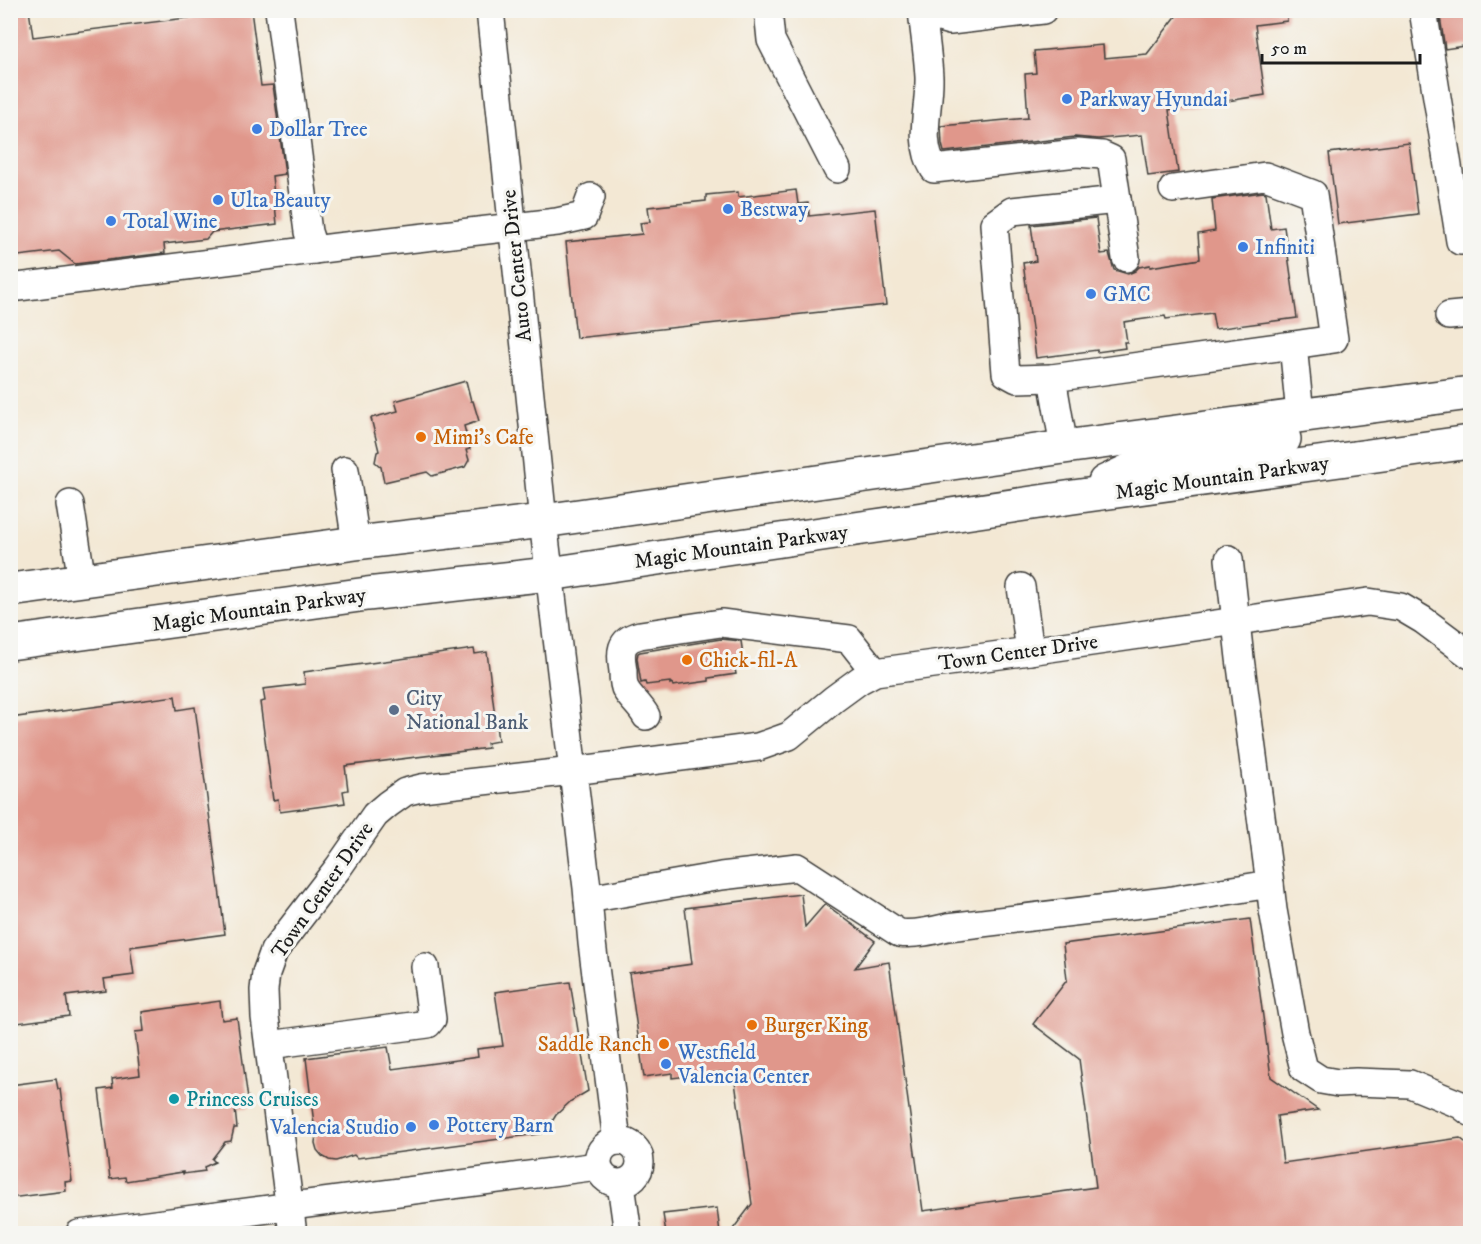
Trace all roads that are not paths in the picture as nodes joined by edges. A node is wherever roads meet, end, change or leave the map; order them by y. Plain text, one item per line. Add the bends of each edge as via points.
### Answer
1 (279, 10) edge
2 (490, 10) edge
3 (768, 10) edge
4 (922, 10) edge
5 (927, 10) edge
6 (1043, 10) edge
7 (1423, 10) edge
8 (837, 169) dead end
9 (1173, 189) dead end
10 (591, 197) dead end
11 (1117, 200) junction
12 (511, 227) junction
13 (1470, 240) edge
14 (314, 250) junction
15 (1126, 258) dead end
16 (10, 288) edge
17 (1293, 345) junction
18 (1052, 378) junction
19 (1470, 393) edge
20 (1300, 414) junction
21 (1470, 442) edge
22 (1064, 447) junction
23 (345, 470) dead end
24 (1073, 497) junction
25 (70, 504) dead end
26 (543, 521) junction
27 (356, 543) junction
28 (1229, 559) dead end
29 (549, 574) junction
30 (82, 581) junction
31 (1021, 587) dead end
32 (10, 590) edge
33 (1236, 621) junction
34 (10, 643) edge
35 (1029, 651) junction
36 (1470, 655) edge
37 (875, 672) junction
38 (646, 716) dead end
39 (573, 771) junction
40 (1270, 884) junction
41 (588, 899) junction
42 (425, 967) dead end
43 (269, 1046) junction
44 (1470, 1112) edge
45 (617, 1141) junction
46 (598, 1166) junction
47 (621, 1184) junction
48 (290, 1206) junction
49 (79, 1233) edge
50 (293, 1233) edge
51 (628, 1233) edge

1 - 14 street via 308,232
2 - 12 street, Auto Center Drive
3 - 8 street via 771,40
4 - 11 street via 929,76 924,134 934,169 1077,153 1102,155 1111,159
5 - 6 street via 929,15 950,21
7 - 13 street via 1460,241
9 - 17 street via 1265,176 1313,194 1334,339
10 - 12 street via 584,216
11 - 15 street
11 - 18 street via 1012,211 994,224 1006,373 1017,379
12 - 14 street
12 - 26 street, Auto Center Drive
14 - 16 street
17 - 18 street
17 - 20 street
18 - 22 street
19 - 20 main road
20 - 22 main road
20 - 24 main road via 1296,430 1288,438 1152,460
21 - 24 main road, Magic Mountain Parkway
22 - 26 main road
23 - 27 street
24 - 29 main road, Magic Mountain Parkway
25 - 30 street
26 - 27 main road
26 - 29 street
27 - 30 main road
28 - 33 street
29 - 34 main road, Magic Mountain Parkway via 367,594
29 - 39 street
30 - 32 main road
31 - 35 street
33 - 35 street, Town Center Drive
33 - 36 street, Town Center Drive via 1368,602 1401,607
33 - 40 street
35 - 37 street, Town Center Drive
37 - 38 street via 849,639 721,623 640,635 628,640 620,657 625,689
37 - 39 street, Town Center Drive via 789,736 758,747
39 - 41 street
39 - 43 street, Town Center Drive via 421,788 405,792 375,815 274,951 264,990
40 - 41 street via 905,934 797,867
40 - 44 street via 1304,1069 1321,1080 1338,1083 1410,1084
41 - 45 street
42 - 43 street via 432,1019 428,1024
43 - 48 street, Town Center Drive
45 - 46 street via 602,1148
45 - 47 street via 633,1145 640,1160 636,1176
46 - 47 street via 605,1179
46 - 48 street
47 - 51 street
48 - 49 street
48 - 50 street, Town Center Drive

